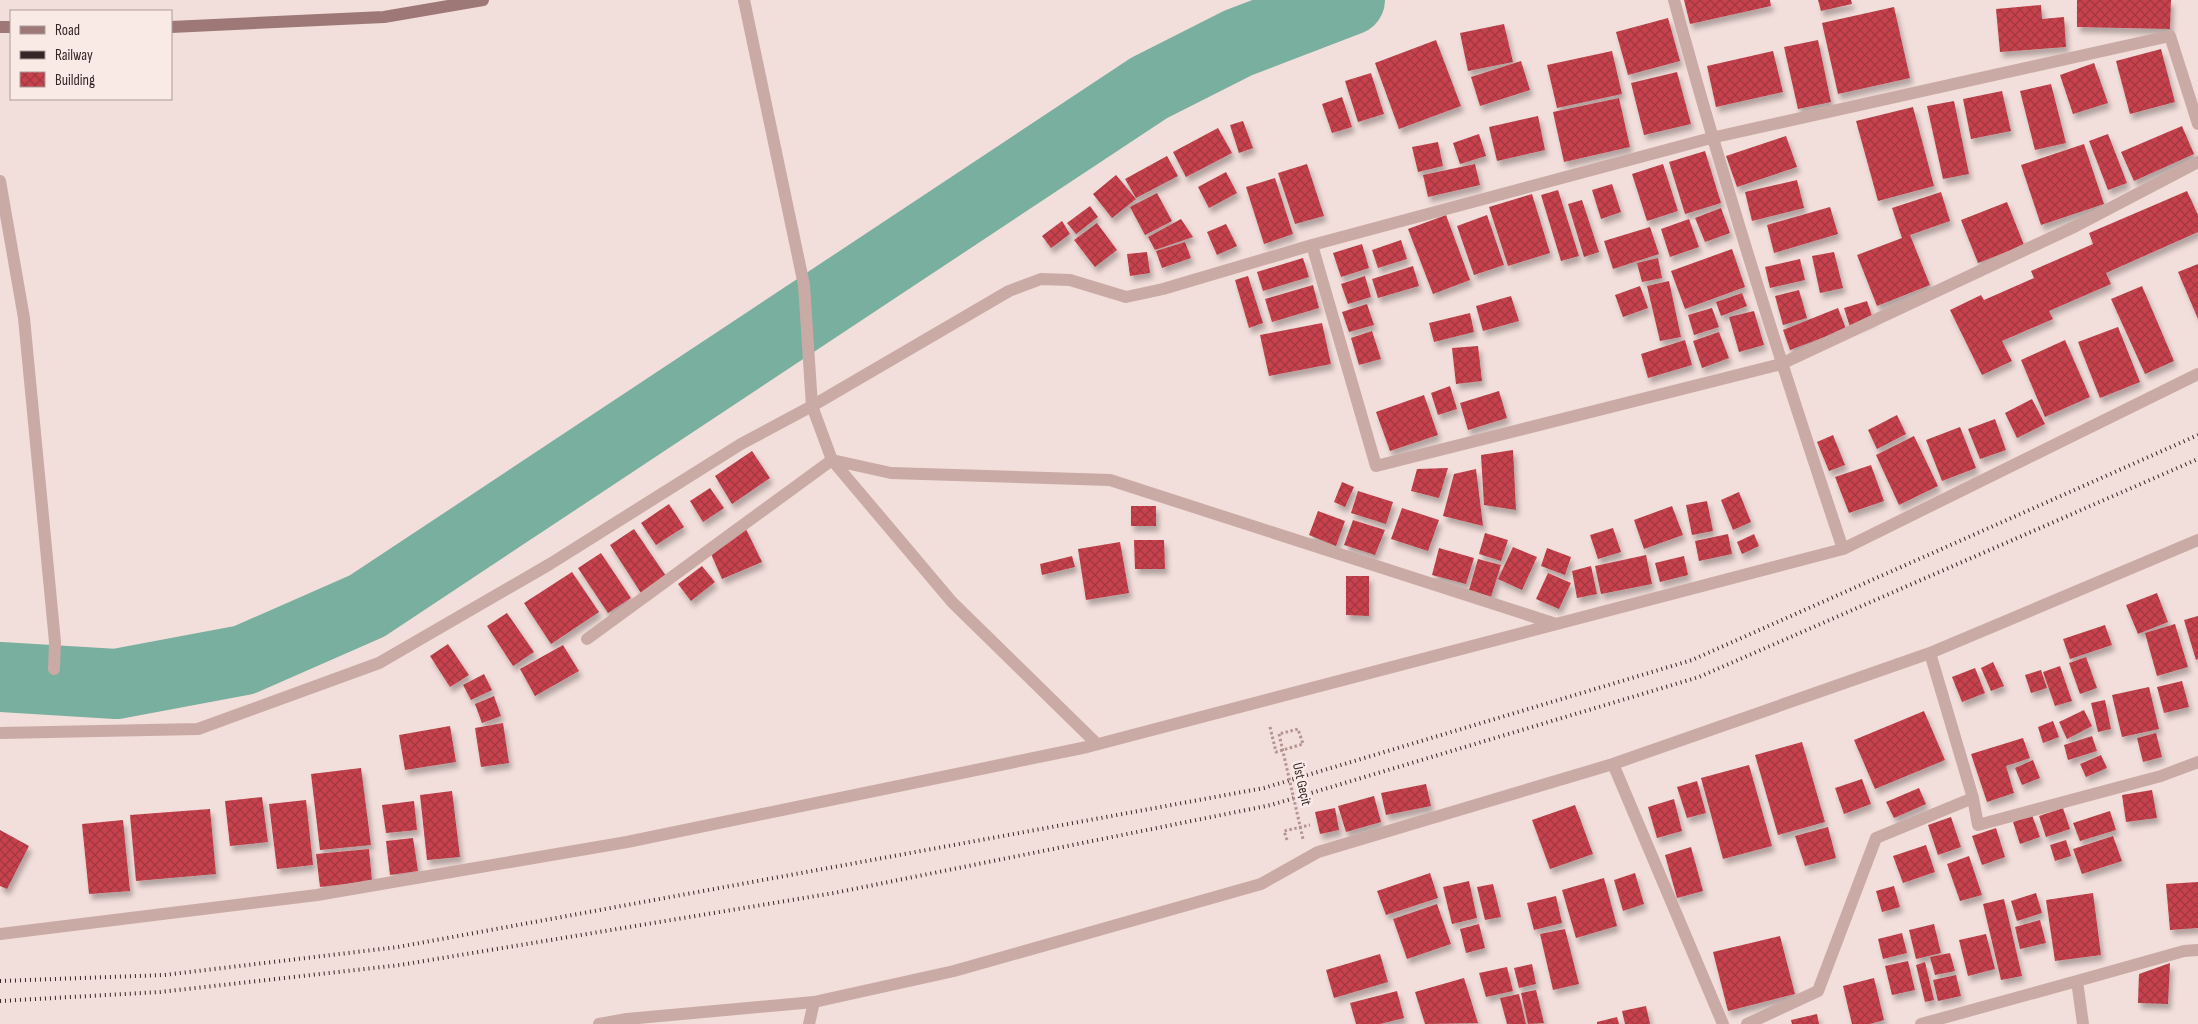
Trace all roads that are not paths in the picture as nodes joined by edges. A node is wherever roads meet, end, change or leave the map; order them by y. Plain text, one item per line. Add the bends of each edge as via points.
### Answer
1 (483, 0) edge
2 (744, 0) edge
3 (1674, 0) edge
4 (172, 27) edge
5 (2198, 124) edge
6 (1711, 138) junction
7 (2198, 162) edge
8 (0, 181) edge
9 (1312, 245) junction
10 (1781, 364) junction
11 (2198, 374) edge
12 (812, 406) junction
13 (832, 460) junction
14 (2198, 540) edge
15 (1843, 550) junction
16 (1556, 624) junction
17 (586, 639) dead end
18 (1930, 653) junction
19 (54, 669) dead end
20 (0, 733) edge
21 (1097, 744) junction
22 (2198, 762) edge
23 (1613, 764) junction
24 (1973, 798) junction
25 (0, 934) edge
26 (2198, 950) edge
27 (2078, 981) junction
28 (814, 1002) junction
29 (599, 1024) edge
30 (809, 1024) edge
31 (1723, 1024) edge
32 (1747, 1024) edge
33 (1921, 1024) edge
34 (2084, 1024) edge

1 - 4 street via 384,17
2 - 12 street via 804,285
3 - 6 street
5 - 6 street via 2170,36
6 - 9 street
6 - 10 street
7 - 10 street via 2076,226
8 - 19 street via 24,318 55,642
9 - 10 street via 1376,466
9 - 12 street via 1126,297 1070,280 1041,279 1009,291
10 - 15 street
11 - 15 street
12 - 13 street
12 - 20 street via 741,444 550,564 379,663 198,729
13 - 16 street via 891,473 1110,480
13 - 17 street
13 - 21 street via 952,602
14 - 18 street
15 - 16 street
16 - 21 street
18 - 23 street
18 - 24 street
21 - 25 street via 627,842 316,895
22 - 24 street via 2160,776 1978,825
23 - 28 street via 1318,852 1261,884 954,971
23 - 31 street
24 - 32 street via 1876,838 1818,991
26 - 27 street via 2184,951
27 - 33 street
27 - 34 street
28 - 29 street
28 - 30 street

